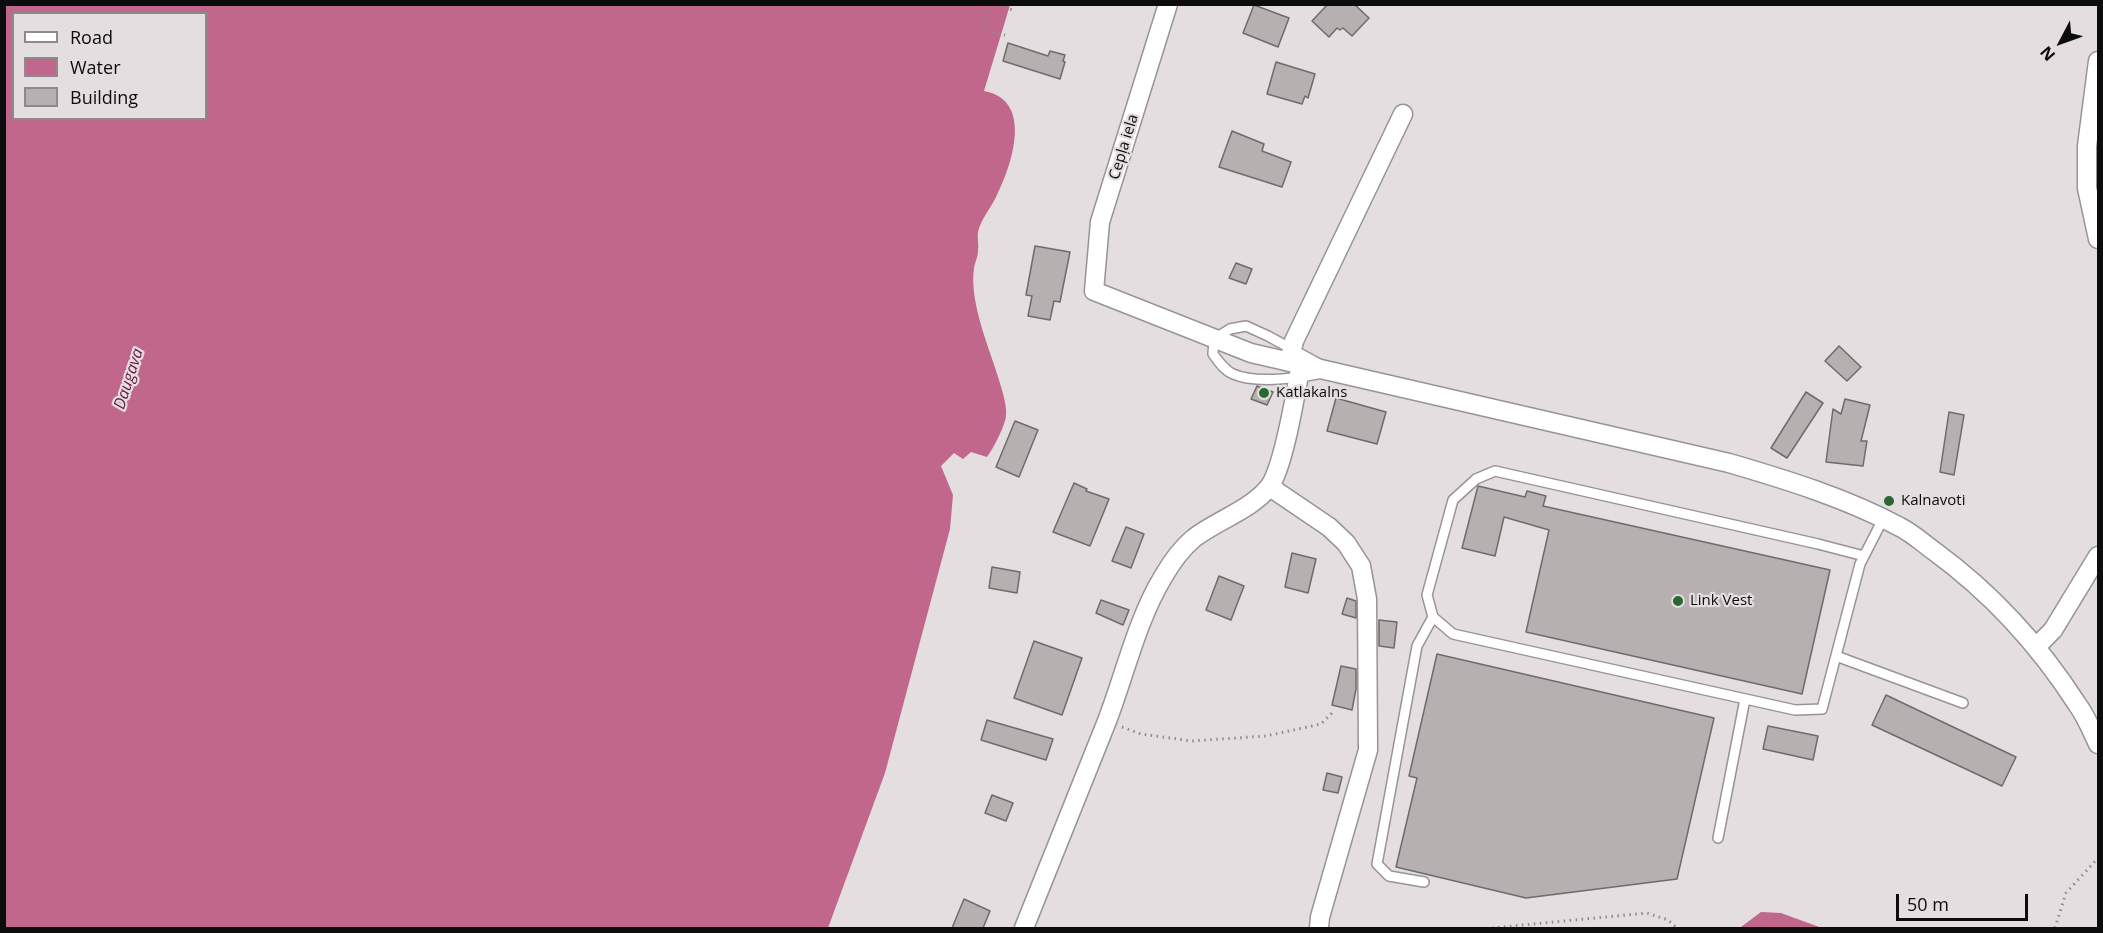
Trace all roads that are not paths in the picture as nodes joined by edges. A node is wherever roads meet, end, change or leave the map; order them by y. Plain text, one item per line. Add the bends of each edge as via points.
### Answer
1 (1168, 4) edge
2 (2098, 61) edge
3 (1403, 114) dead end
4 (2098, 239) edge
5 (1214, 339) junction
6 (1295, 363) junction
7 (1270, 487) junction
8 (1883, 519) junction
9 (1864, 556) junction
10 (2098, 556) edge
11 (1433, 617) junction
12 (2036, 647) junction
13 (1836, 656) junction
14 (1745, 699) junction
15 (1963, 703) dead end
16 (2098, 744) edge
17 (1718, 838) dead end
18 (1424, 882) dead end
19 (1024, 928) edge
20 (1320, 928) edge

1 - 5 street, Cepļa iela via 1100,222 1094,291
2 - 4 street via 2086,146 2087,188
3 - 6 street via 1294,341
5 - 6 street
5 - 6 lane via 1213,354 1234,374 1267,378
6 - 7 street via 1279,465
6 - 8 street via 1729,463 1803,485
7 - 19 street via 1195,538 1163,577
7 - 20 street via 1346,543 1362,566 1367,599 1368,750 1320,916
8 - 9 lane
8 - 12 street via 1948,562 1994,602
9 - 11 lane via 1495,471 1476,479 1453,500 1427,595
9 - 13 lane
10 - 12 street via 2053,630
11 - 14 lane via 1453,634
11 - 18 lane via 1417,645 1377,864 1389,876
12 - 16 street via 2079,705
13 - 14 lane via 1822,708 1795,710
13 - 15 lane
14 - 17 lane

